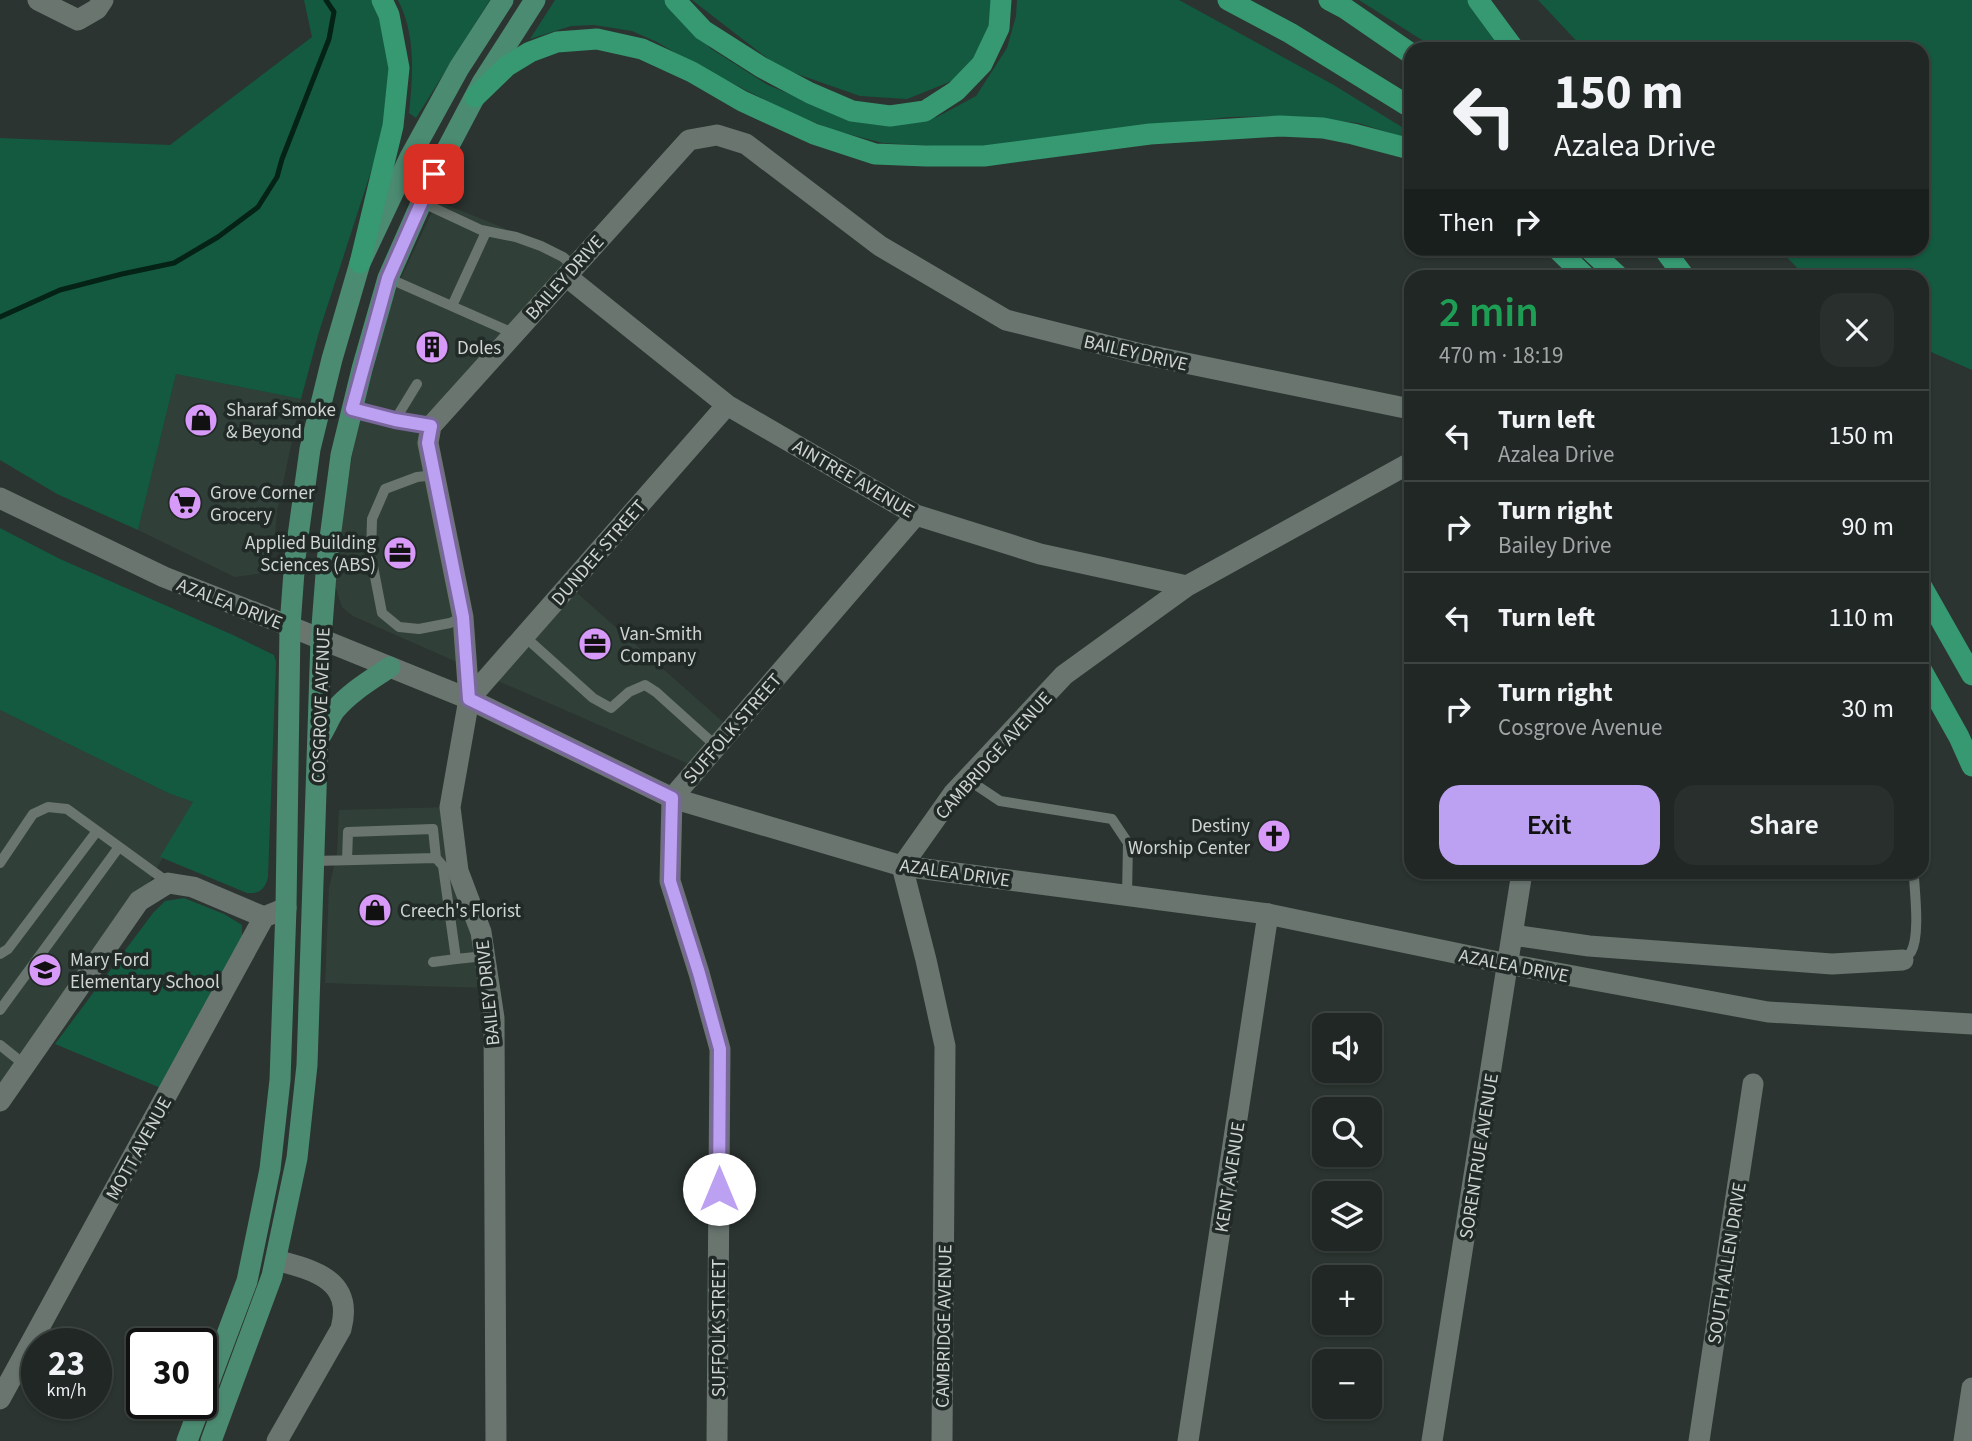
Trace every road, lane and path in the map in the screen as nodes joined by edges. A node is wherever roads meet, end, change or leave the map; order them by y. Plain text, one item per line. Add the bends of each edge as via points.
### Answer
1 (38, 0) edge
2 (103, 0) edge
3 (382, 0) edge
4 (503, 0) edge
5 (536, 0) edge
6 (675, 0) edge
7 (1001, 0) edge
8 (1228, 0) edge
9 (1329, 0) edge
10 (1478, 0) edge
11 (1509, 42) edge
12 (1404, 48) edge
13 (475, 97) junction
14 (1404, 103) edge
15 (1404, 147) edge
16 (421, 202) junction
17 (486, 232) junction
18 (1564, 256) edge
19 (1597, 256) edge
20 (1664, 256) edge
21 (359, 263) junction
22 (1579, 270) edge
23 (1612, 270) edge
24 (1678, 270) edge
25 (570, 272) junction
26 (388, 278) junction
27 (452, 306) junction
28 (513, 333) junction
29 (417, 384) dead end
30 (727, 405) junction
31 (1404, 408) edge
32 (352, 409) junction
33 (395, 420) junction
34 (431, 426) junction
35 (1404, 466) edge
36 (435, 475) junction
37 (0, 498) edge
38 (916, 515) junction
39 (1187, 586) junction
40 (1929, 599) edge
41 (463, 617) junction
42 (290, 626) junction
43 (524, 636) junction
44 (321, 639) junction
45 (390, 667) junction
46 (1972, 675) edge
47 (1929, 683) edge
48 (469, 699) junction
49 (318, 740) junction
50 (716, 746) junction
51 (1972, 766) edge
52 (967, 779) junction
53 (672, 798) junction
54 (442, 827) junction
55 (97, 831) junction
56 (119, 847) junction
57 (436, 858) junction
58 (347, 860) junction
59 (314, 861) junction
60 (0, 863) edge
61 (902, 866) junction
62 (1521, 879) edge
63 (1913, 879) edge
64 (169, 883) junction
65 (1127, 895) junction
66 (286, 908) junction
67 (1269, 914) junction
68 (264, 917) junction
69 (1513, 935) junction
70 (0, 954) edge
71 (485, 956) junction
72 (456, 959) junction
73 (1903, 960) joint
74 (433, 962) dead end
75 (1508, 964) junction
76 (0, 1010) edge
77 (1972, 1024) edge
78 (0, 1045) edge
79 (25, 1065) junction
80 (1753, 1084) dead end
81 (0, 1101) edge
82 (276, 1260) junction
83 (1972, 1388) edge
84 (0, 1399) edge
85 (187, 1441) edge
86 (211, 1441) edge
87 (277, 1441) edge
88 (496, 1441) edge
89 (717, 1441) edge
90 (942, 1441) edge
91 (1188, 1441) edge
92 (1433, 1441) edge
93 (1699, 1441) edge
94 (1964, 1441) edge

1 - 2 street via 78,20
3 - 21 highway via 399,68 393,127
4 - 21 main road, COSGROVE AVENUE via 410,157
5 - 13 main road, COSGROVE AVENUE
6 - 7 highway via 704,30 761,68 852,111 890,116 925,111 956,91 982,64 999,29
8 - 14 highway
9 - 12 highway
10 - 11 highway
13 - 15 highway via 507,66 530,52 557,42 597,38 642,49 814,134 874,154 984,156 1150,134 1280,126 1323,128
13 - 16 main road, COSGROVE AVENUE
16 - 17 lane
16 - 26 main road, COSGROVE AVENUE
17 - 25 lane via 541,246 562,257
17 - 27 lane
18 - 22 highway
19 - 23 highway
20 - 24 highway
21 - 42 main road, COSGROVE AVENUE via 310,449
25 - 28 street, BAILEY DRIVE
25 - 30 street, AINTREE AVENUE
25 - 31 street, BAILEY DRIVE via 688,140 717,135 746,144 880,246 1006,320 1137,354
26 - 27 lane
26 - 32 main road, COSGROVE AVENUE
27 - 28 lane
28 - 34 street, BAILEY DRIVE
29 - 33 lane
30 - 38 street, AINTREE AVENUE
30 - 43 street, DUNDEE STREET
32 - 33 lane
32 - 44 main road, COSGROVE AVENUE via 341,455
33 - 34 lane
34 - 36 street, BAILEY DRIVE via 428,443
35 - 39 street, CAMBRIDGE AVENUE
36 - 41 street, BAILEY DRIVE
36 - 41 lane via 385,489 372,519 371,556 382,613 399,627 419,629
37 - 42 street, AZALEA DRIVE via 164,577
38 - 39 street, AINTREE AVENUE via 1040,554
38 - 50 street, SUFFOLK STREET
39 - 52 street, CAMBRIDGE AVENUE via 1064,675
40 - 46 highway
41 - 48 street, BAILEY DRIVE
42 - 44 street, AZALEA DRIVE
42 - 66 main road, COSGROVE AVENUE
43 - 48 street, DUNDEE STREET
43 - 50 lane via 593,698 611,708 645,685
44 - 45 street, AZALEA DRIVE
44 - 49 main road, COSGROVE AVENUE
45 - 48 street, AZALEA DRIVE
45 - 49 main road via 343,702
47 - 51 highway
48 - 53 street, AZALEA DRIVE
48 - 54 street, BAILEY DRIVE via 450,807
49 - 59 main road, COSGROVE AVENUE
50 - 53 street, SUFFOLK STREET
52 - 61 street, CAMBRIDGE AVENUE
52 - 65 lane via 1000,801 1112,820 1128,843
53 - 61 street, AZALEA DRIVE
53 - 89 street, SUFFOLK STREET via 670,881 720,1049
54 - 57 lane
54 - 58 lane via 348,832
54 - 71 street, BAILEY DRIVE via 481,932
55 - 56 lane
55 - 60 lane via 67,809 48,807 33,814
55 - 70 lane via 8,950
56 - 64 lane
56 - 76 lane
57 - 58 lane
57 - 72 lane via 443,866
58 - 59 lane
59 - 82 main road, COSGROVE AVENUE via 307,1065 297,1158
61 - 65 street, AZALEA DRIVE
61 - 90 street, CAMBRIDGE AVENUE via 945,1046
62 - 69 street, SORENTRUE AVENUE
63 - 73 lane via 1915,934 1912,952
64 - 68 street via 193,887
64 - 79 street via 139,901
65 - 67 street, AZALEA DRIVE
66 - 68 street
66 - 85 main road, COSGROVE AVENUE via 280,1080 271,1169 247,1281
67 - 75 street, AZALEA DRIVE
67 - 91 street, KENT AVENUE
68 - 84 street, MOTT AVENUE
69 - 73 street via 1589,946 1832,964
69 - 75 street, SORENTRUE AVENUE
71 - 72 lane
71 - 88 street, BAILEY DRIVE via 494,1018
72 - 74 lane
75 - 77 street, AZALEA DRIVE via 1768,1012
75 - 92 street, SORENTRUE AVENUE
78 - 79 lane
79 - 81 street
80 - 93 street, SOUTH ALLEN DRIVE
82 - 86 main road, COSGROVE AVENUE
82 - 87 street via 324,1277 336,1286 345,1305 341,1329
83 - 94 street

